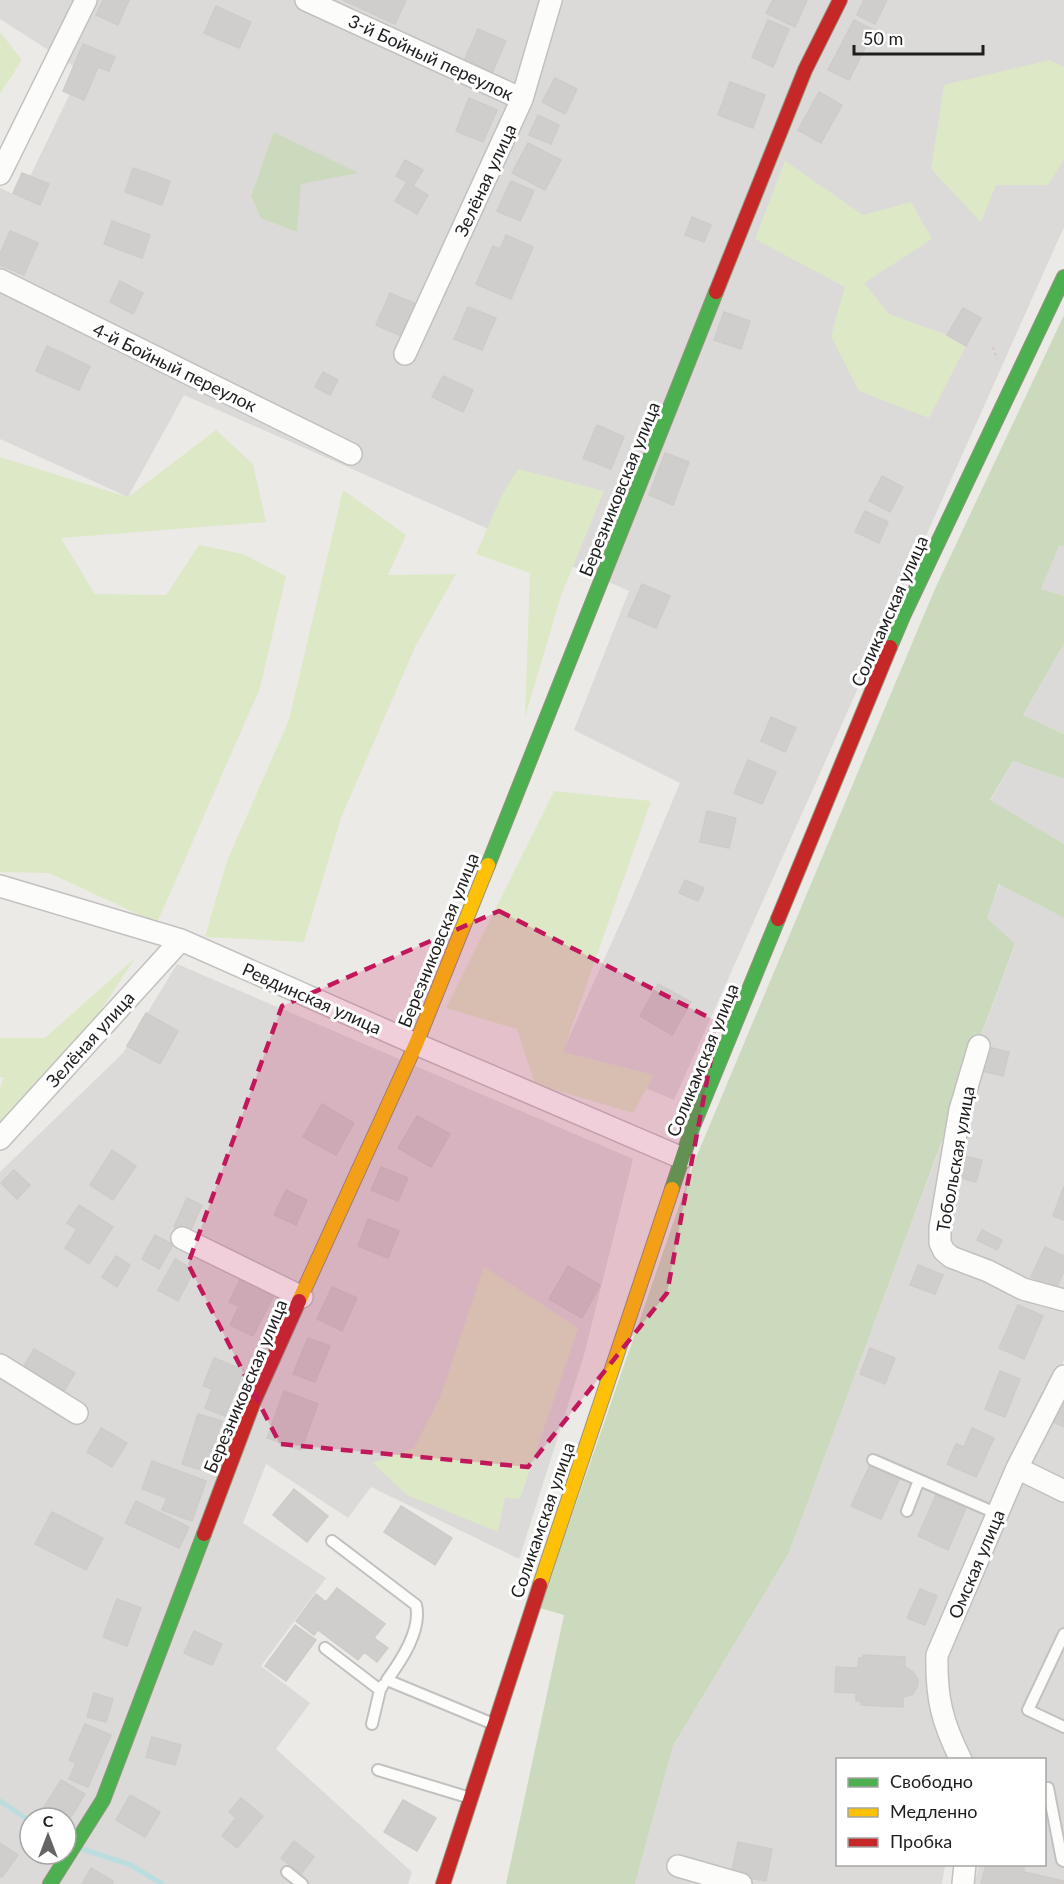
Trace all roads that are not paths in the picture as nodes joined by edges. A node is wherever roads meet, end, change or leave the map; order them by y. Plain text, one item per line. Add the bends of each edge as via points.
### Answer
1 (86, 0) edge
2 (306, 0) edge
3 (551, 0) edge
4 (840, 0) edge
5 (522, 99) junction
6 (0, 174) edge
7 (1064, 277) edge
8 (0, 280) edge
9 (405, 354) dead end
10 (351, 454) dead end
11 (0, 886) edge
12 (181, 940) junction
13 (416, 1044) junction
14 (979, 1046) dead end
15 (0, 1138) edge
16 (682, 1158) junction
17 (182, 1238) dead end
18 (302, 1297) junction
19 (1064, 1300) edge
20 (0, 1365) edge
21 (1064, 1376) edge
22 (77, 1413) dead end
23 (873, 1460) dead end
24 (1017, 1468) junction
25 (919, 1480) junction
26 (1064, 1491) edge
27 (907, 1511) dead end
28 (998, 1514) junction
29 (332, 1541) dead end
30 (1064, 1635) edge
31 (325, 1648) dead end
32 (387, 1680) junction
33 (380, 1690) junction
34 (372, 1724) dead end
35 (494, 1724) junction
36 (1064, 1727) edge
37 (961, 1758) edge
38 (378, 1770) dead end
39 (1046, 1788) edge
40 (470, 1798) junction
41 (1064, 1861) edge
42 (678, 1866) dead end
43 (965, 1866) edge
44 (287, 1872) dead end
45 (50, 1884) edge
46 (302, 1884) edge
47 (443, 1884) edge
48 (741, 1884) edge
49 (963, 1884) edge

1 - 6 street
2 - 5 street, 3-й Бойный переулок
3 - 5 street, Зелёная улица
4 - 13 street, Березниковская улица via 805,70
5 - 9 street, Зелёная улица
7 - 16 street, Соликамская улица via 904,614
8 - 10 street, 4-й Бойный переулок
11 - 12 street, Ревдинская улица
12 - 13 street, Ревдинская улица
12 - 15 street, Зелёная улица
13 - 16 street, Ревдинская улица
13 - 18 street, Березниковская улица
14 - 19 street, Тобольская улица via 960,1110 940,1243 951,1257 1023,1289
16 - 35 street, Соликамская улица
17 - 18 street
18 - 45 street, Березниковская улица via 254,1401 102,1800
20 - 22 street
21 - 24 street, Омская улица
23 - 25 lane
24 - 26 street
24 - 28 street, Омская улица
25 - 27 lane
25 - 28 lane
28 - 37 street, Омская улица via 937,1655 940,1706 947,1732
29 - 32 lane via 416,1605 417,1620 404,1658
30 - 36 lane via 1028,1710
31 - 33 lane
32 - 33 lane
32 - 35 lane
33 - 34 lane
35 - 40 street, Соликамская улица
38 - 40 lane
39 - 41 lane
40 - 47 street, Соликамская улица
42 - 48 street
43 - 49 street
44 - 46 lane

